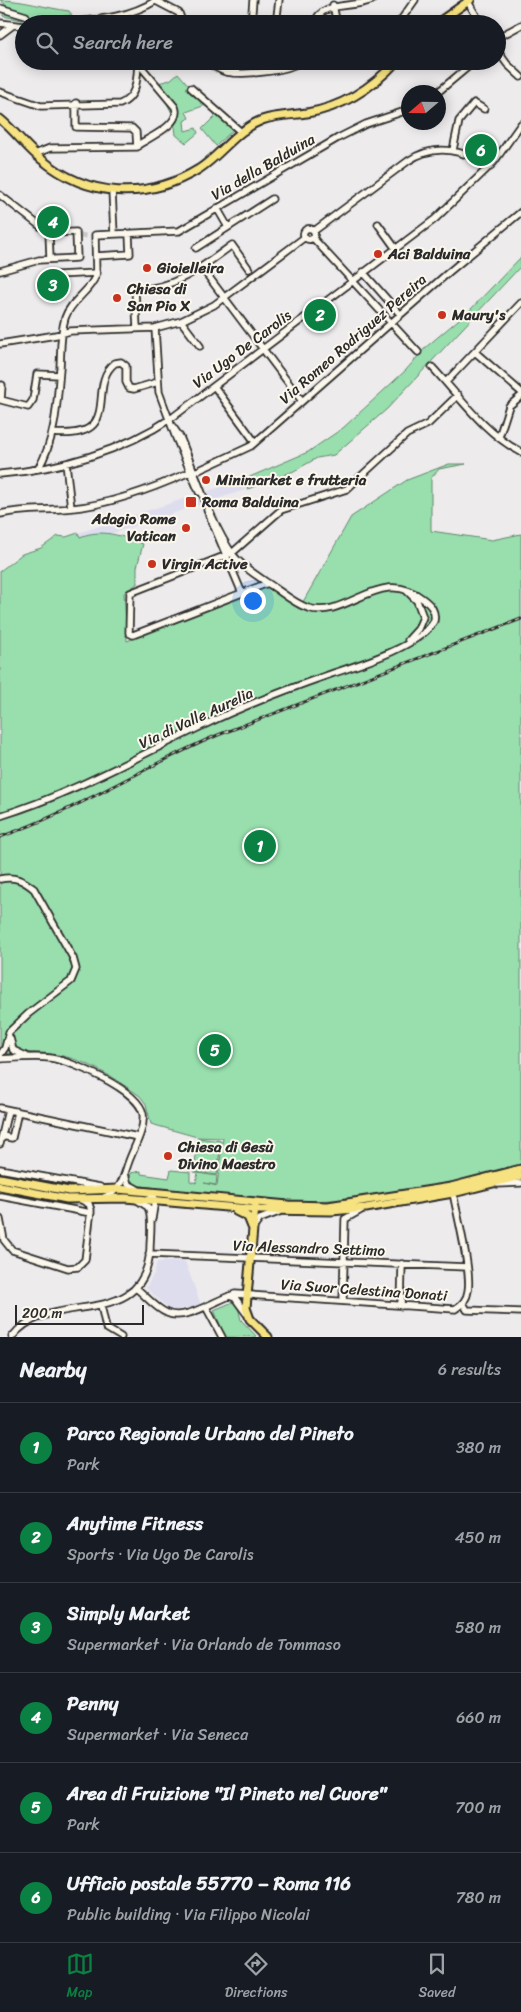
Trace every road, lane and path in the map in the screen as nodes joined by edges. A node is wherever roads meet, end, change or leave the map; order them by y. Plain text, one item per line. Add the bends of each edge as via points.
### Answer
1 (156, 0) edge
2 (254, 0) edge
3 (279, 0) edge
4 (372, 0) edge
5 (415, 0) edge
6 (468, 0) edge
7 (333, 5) junction
8 (0, 8) edge
9 (23, 15) edge
10 (124, 15) edge
11 (180, 15) edge
12 (252, 15) edge
13 (277, 15) edge
14 (317, 15) edge
15 (336, 15) edge
16 (404, 15) edge
17 (448, 15) edge
18 (476, 15) edge
19 (0, 23) edge
20 (521, 25) edge
21 (12, 26) joint
22 (506, 33) edge
23 (0, 35) edge
24 (506, 62) edge
25 (137, 70) edge
26 (144, 70) edge
27 (222, 70) edge
28 (268, 70) edge
29 (387, 70) edge
30 (465, 70) edge
31 (233, 72) joint
32 (521, 76) edge
33 (446, 85) edge
34 (191, 88) dead end
35 (0, 92) edge
36 (76, 104) junction
37 (484, 109) dead end
38 (401, 112) edge
39 (0, 119) edge
40 (521, 124) edge
41 (241, 132) junction
42 (138, 145) junction
43 (453, 150) junction
44 (37, 156) junction
45 (490, 167) junction
46 (112, 191) junction
47 (0, 196) edge
48 (272, 199) dead end
49 (216, 208) junction
50 (521, 212) edge
51 (378, 224) dead end
52 (228, 227) junction
53 (314, 231) junction
54 (50, 233) junction
55 (114, 234) junction
56 (129, 234) junction
57 (96, 235) junction
58 (88, 236) tunnel mouth
59 (305, 237) junction
60 (314, 238) junction
61 (196, 248) dead end
62 (396, 249) junction
63 (96, 256) junction
64 (50, 259) junction
65 (202, 268) junction
66 (250, 269) dead end
67 (0, 271) edge
68 (97, 272) junction
69 (364, 272) junction
70 (57, 275) dead end
71 (352, 281) junction
72 (223, 298) junction
73 (521, 303) edge
74 (400, 314) junction
75 (181, 321) junction
76 (391, 323) junction
77 (137, 328) junction
78 (155, 328) junction
79 (61, 334) junction
80 (0, 344) edge
81 (200, 346) dead end
82 (262, 350) junction
83 (418, 352) dead end
84 (476, 352) junction
85 (432, 367) dead end
86 (59, 375) junction
87 (158, 382) junction
88 (446, 382) junction
89 (2, 385) dead end
90 (214, 386) junction
91 (521, 394) edge
92 (458, 395) junction
93 (302, 400) junction
94 (170, 420) junction
95 (52, 433) junction
96 (498, 436) junction
97 (255, 442) junction
98 (521, 452) edge
99 (66, 464) junction
100 (38, 469) junction
101 (193, 472) junction
102 (0, 474) edge
103 (205, 501) junction
104 (71, 508) junction
105 (0, 514) edge
106 (229, 554) junction
107 (268, 583) junction
108 (401, 588) junction
109 (242, 593) junction
110 (403, 645) junction
111 (0, 816) edge
112 (0, 879) edge
113 (12, 1030) junction
114 (0, 1055) edge
115 (31, 1058) junction
116 (0, 1059) edge
117 (0, 1108) edge
118 (8, 1110) junction
119 (18, 1112) junction
120 (2, 1136) junction
121 (138, 1136) junction
122 (0, 1144) edge
123 (0, 1169) edge
124 (521, 1170) edge
125 (125, 1172) junction
126 (521, 1176) edge
127 (0, 1178) edge
128 (521, 1183) edge
129 (490, 1185) junction
130 (0, 1186) edge
131 (10, 1188) junction
132 (115, 1189) junction
133 (0, 1190) edge
134 (140, 1191) junction
135 (150, 1192) junction
136 (453, 1193) junction
137 (0, 1196) edge
138 (130, 1198) junction
139 (80, 1199) junction
140 (97, 1199) junction
141 (155, 1200) junction
142 (252, 1202) junction
143 (231, 1208) junction
144 (366, 1208) junction
145 (256, 1210) junction
146 (330, 1211) junction
147 (280, 1212) junction
148 (90, 1213) junction
149 (0, 1219) edge
150 (345, 1219) junction
151 (151, 1224) junction
152 (252, 1231) junction
153 (149, 1254) junction
154 (250, 1258) junction
155 (345, 1261) junction
156 (402, 1264) junction
157 (467, 1267) junction
158 (136, 1288) junction
159 (246, 1294) junction
160 (229, 1296) junction
161 (343, 1301) junction
162 (463, 1303) junction
163 (101, 1305) junction
164 (401, 1306) junction
165 (206, 1307) junction
166 (521, 1312) edge
167 (246, 1313) junction
168 (12, 1337) edge
169 (121, 1337) edge
170 (222, 1337) edge
171 (268, 1337) edge

1 - 10 street
1 - 11 street
2 - 12 street
3 - 13 street
4 - 7 street
5 - 16 street
6 - 17 main road
6 - 18 street
7 - 14 street
7 - 15 street
8 - 9 street
19 - 21 street
20 - 22 street
21 - 23 street
24 - 32 street
25 - 36 street via 136,87 125,102 115,105
26 - 42 street via 176,112 173,121
27 - 31 street
28 - 31 street
29 - 41 main road via 371,87 342,102 312,112 269,118
30 - 33 street
34 - 41 street
35 - 36 street via 37,105
36 - 42 street via 76,127 132,128
37 - 43 street via 474,103 461,118
38 - 49 street, Via della Balduina via 363,125
39 - 44 main road
40 - 45 street, Via Ugo De Carolis
41 - 46 main road via 200,168 176,180 140,192
42 - 44 street via 134,149 50,148
43 - 45 street via 472,155
43 - 53 street via 435,150 411,159
44 - 46 main road via 76,180
45 - 62 street, Via Ugo De Carolis via 453,204
46 - 55 street
47 - 54 street
48 - 52 street
49 - 52 street
49 - 56 street, Via della Balduina via 179,231
50 - 74 street, Via Romeo Rodriguez Pereira
51 - 62 street
52 - 61 street
53 - 59 street via 306,229
53 - 60 street
54 - 64 street
54 - 64 street via 76,232 78,236 77,258
55 - 56 street, Via della Balduina
55 - 57 street, Via della Balduina
56 - 63 street via 130,254
57 - 58 street, Via della Balduina
57 - 63 street
59 - 60 street
59 - 72 street
60 - 71 street
62 - 69 street, Via Ugo De Carolis
63 - 68 street
64 - 67 street
65 - 66 street via 232,245
65 - 72 street
65 - 77 street via 167,286 135,290
68 - 70 street
68 - 79 street via 70,308
69 - 71 street, Via Ugo De Carolis
69 - 74 street
71 - 76 street
71 - 82 street, Via Ugo De Carolis
72 - 75 street via 201,313
72 - 82 street
73 - 84 street
74 - 76 street, Via Romeo Rodriguez Pereira
75 - 78 street
75 - 81 street
76 - 83 street
76 - 93 street, Via Romeo Rodriguez Pereira
77 - 78 street
77 - 79 street via 72,330
78 - 87 street
79 - 80 street
79 - 86 street
82 - 90 street, Via Ugo De Carolis
82 - 93 street
84 - 88 street
84 - 91 street
85 - 88 street
86 - 89 street via 36,374 33,400 28,407 1,400
86 - 95 street
87 - 94 street
87 - 95 street via 129,388 126,366 115,362 105,375 96,421 77,432
88 - 92 street
90 - 94 street, Via Ugo De Carolis
90 - 97 street
91 - 96 street via 509,406
92 - 96 street
92 - 106 street via 428,424 407,434 347,489 281,510
93 - 97 street, Via Romeo Rodriguez Pereira
94 - 99 street, Via Ugo De Carolis via 116,446
94 - 101 street
95 - 100 street
96 - 98 street
97 - 101 street, Via Romeo Rodriguez Pereira via 241,452
99 - 100 street, Via Ugo De Carolis
99 - 104 street
100 - 102 street
101 - 103 street
101 - 104 street, Via Romeo Rodriguez Pereira via 104,502
103 - 106 street
103 - 106 street via 223,548
104 - 105 street, Via Romeo Rodriguez Pereira via 21,509
106 - 107 street
106 - 109 street
106 - 109 street via 130,593 129,631 132,635
107 - 108 street via 299,604 317,609 385,588
107 - 109 street
108 - 110 street, Via di Valle Aurelia via 414,597 423,617 418,629
108 - 110 street, Via di Valle Aurelia via 414,592 427,602 434,611 435,619 421,635
110 - 111 street, Via di Valle Aurelia via 375,659 204,725 84,786
112 - 113 street via 25,881 34,889 76,969 70,983 40,1004
113 - 114 street
113 - 115 street via 9,1043 13,1050
115 - 116 street
115 - 121 street via 50,1058 73,1064 131,1096 143,1113
117 - 118 street
118 - 119 street
118 - 120 street
119 - 120 street via 12,1138
119 - 121 street
120 - 122 street
121 - 125 street
123 - 132 street
124 - 142 main road via 451,1187 361,1202 303,1206
125 - 132 street
125 - 134 street via 128,1184
126 - 129 main road
127 - 132 main road via 65,1190
128 - 129 street
129 - 136 main road
130 - 131 main road
131 - 133 street
131 - 139 main road
132 - 134 main road
132 - 140 street via 114,1193
134 - 135 main road
135 - 141 street
135 - 142 main road
136 - 144 main road
136 - 157 street
137 - 148 street
138 - 140 main road
138 - 141 main road
138 - 151 street via 146,1205
139 - 140 main road
139 - 148 street via 89,1204
141 - 143 main road
141 - 151 street
142 - 145 main road
143 - 145 main road
143 - 152 main road via 249,1218
144 - 146 main road
144 - 150 street
145 - 147 main road
145 - 152 main road
146 - 147 main road
146 - 150 street
147 - 152 street via 259,1219
148 - 149 street via 86,1260 70,1269 12,1250 4,1240
150 - 155 street
151 - 153 street
152 - 154 main road
153 - 154 street, Via Alessandro Settimo
153 - 158 street via 144,1277
154 - 155 street, Via Alessandro Settimo
154 - 159 main road
155 - 156 street, Via Alessandro Settimo
155 - 161 street
156 - 157 street, Via Alessandro Settimo
156 - 164 street
157 - 162 street via 468,1291
158 - 163 street
158 - 165 street, Via Suor Celestina Donati via 172,1315
159 - 160 street, Via Suor Celestina Donati
159 - 161 street, Via Suor Celestina Donati
159 - 167 main road
160 - 165 street, Via Suor Celestina Donati
160 - 167 street via 236,1299
161 - 164 street, Via Suor Celestina Donati
162 - 164 street, Via Suor Celestina Donati via 454,1309
162 - 166 street, Via Suor Celestina Donati via 467,1310
163 - 168 street via 38,1316 24,1323
163 - 169 street via 106,1328
165 - 170 street
167 - 171 main road

